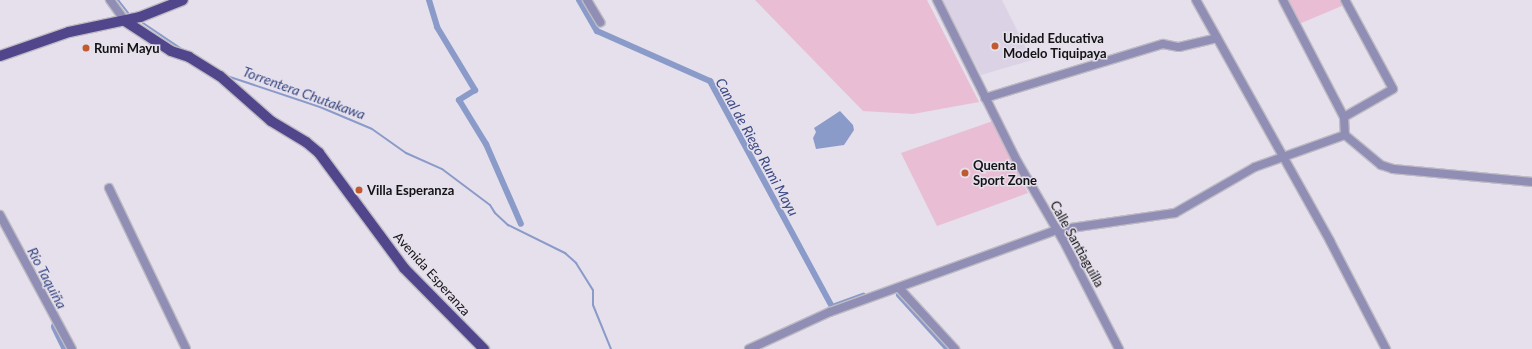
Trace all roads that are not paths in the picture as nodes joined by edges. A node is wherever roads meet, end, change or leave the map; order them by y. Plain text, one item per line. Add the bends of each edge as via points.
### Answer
1 (110, 0) edge
2 (183, 0) edge
3 (587, 0) edge
4 (937, 0) edge
5 (1196, 0) edge
6 (1283, 0) edge
7 (1345, 0) edge
8 (132, 20) junction
9 (600, 22) dead end
10 (1217, 38) junction
11 (0, 56) edge
12 (985, 98) junction
13 (1344, 117) junction
14 (1345, 135) junction
15 (1282, 158) junction
16 (1532, 182) edge
17 (109, 188) dead end
18 (0, 215) edge
19 (1057, 230) junction
20 (899, 288) junction
21 (72, 349) edge
22 (186, 349) edge
23 (484, 349) edge
24 (749, 349) edge
25 (955, 349) edge
26 (1119, 349) edge
27 (1386, 349) edge

1 - 8 street
2 - 8 main road
3 - 9 street
4 - 12 street, Calle Santiaguilla
5 - 10 street
6 - 13 street
7 - 13 street via 1393,89
8 - 11 main road via 69,32
8 - 23 main road, Avenida Esperanza via 171,51 189,57 220,76 271,121 319,153 404,268
10 - 12 street via 1179,47 1163,44
10 - 15 street
12 - 19 street, Calle Santiaguilla via 1017,161
13 - 14 street
14 - 15 street
14 - 16 street via 1381,165 1393,169
15 - 19 street via 1254,167 1176,213
15 - 27 street via 1330,241
17 - 22 street
18 - 21 street
19 - 20 street
19 - 26 street, Calle Santiaguilla
20 - 24 street via 830,312
20 - 25 street

